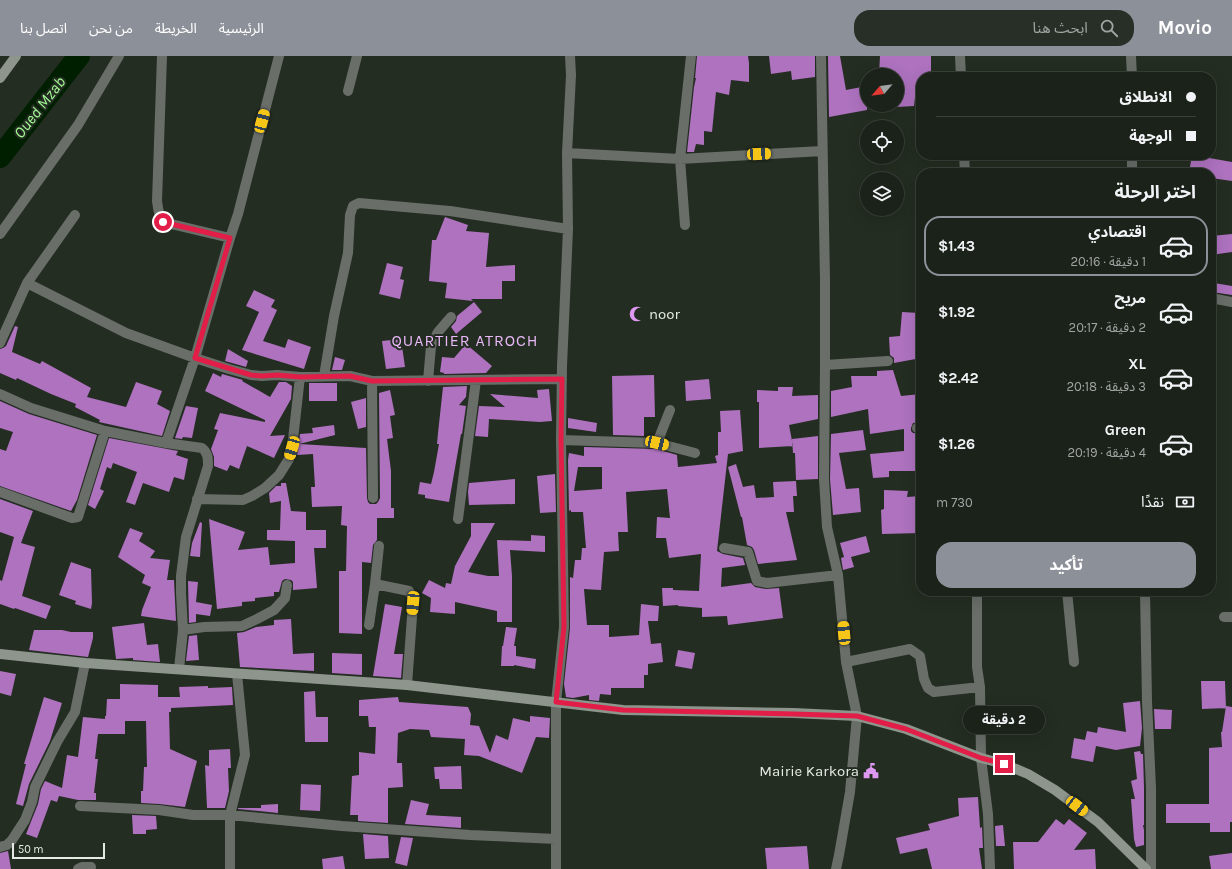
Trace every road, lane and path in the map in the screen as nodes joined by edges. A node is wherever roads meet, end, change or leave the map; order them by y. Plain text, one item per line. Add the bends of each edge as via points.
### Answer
1 (16, 56) edge
2 (119, 56) edge
3 (162, 56) edge
4 (279, 56) edge
5 (357, 56) edge
6 (570, 56) edge
7 (691, 56) edge
8 (821, 56) edge
9 (960, 56) edge
10 (1132, 56) edge
11 (961, 72) edge
12 (1132, 72) edge
13 (0, 78) edge
14 (348, 91) dead end
15 (822, 151) junction
16 (568, 153) junction
17 (680, 159) junction
18 (75, 215) dead end
19 (685, 225) dead end
20 (568, 229) junction
21 (0, 234) edge
22 (230, 238) junction
23 (27, 283) junction
24 (1216, 299) edge
25 (1232, 302) edge
26 (451, 317) dead end
27 (0, 343) edge
28 (195, 358) junction
29 (888, 361) dead end
30 (826, 365) junction
31 (324, 376) junction
32 (300, 377) junction
33 (562, 379) junction
34 (476, 380) junction
35 (372, 381) junction
36 (428, 381) junction
37 (0, 394) edge
38 (670, 410) dead end
39 (105, 431) junction
40 (561, 440) junction
41 (166, 443) junction
42 (657, 443) junction
43 (695, 453) dead end
44 (0, 492) edge
45 (373, 498) dead end
46 (197, 499) junction
47 (458, 518) dead end
48 (379, 546) dead end
49 (724, 548) dead end
50 (838, 575) junction
51 (375, 584) junction
52 (287, 585) dead end
53 (977, 596) edge
54 (1067, 596) edge
55 (1145, 596) edge
56 (369, 625) dead end
57 (183, 630) junction
58 (0, 654) edge
59 (846, 662) junction
60 (1074, 662) dead end
61 (85, 663) junction
62 (179, 669) junction
63 (237, 674) junction
64 (407, 685) junction
65 (980, 687) junction
66 (556, 702) junction
67 (857, 716) junction
68 (981, 758) junction
69 (80, 806) dead end
70 (230, 815) junction
71 (556, 839) junction
72 (0, 847) edge
73 (91, 867) dead end
74 (78, 869) edge
75 (230, 869) edge
76 (556, 869) edge
77 (836, 869) edge
78 (990, 869) edge
79 (1146, 869) edge
80 (1151, 869) edge

1 - 13 main road
2 - 21 street via 78,125
3 - 22 street via 157,201 160,216 163,222
4 - 22 street
5 - 14 street
6 - 16 street
7 - 17 street
8 - 15 street
9 - 11 street
10 - 12 street
15 - 17 street
15 - 30 street
16 - 17 street
16 - 20 street
17 - 19 street
18 - 23 street
20 - 31 street via 450,211 356,204 350,215 348,253
20 - 33 street
22 - 28 street
23 - 27 street
23 - 28 street via 126,332
24 - 25 street
26 - 36 street via 430,346
28 - 32 street via 251,375
28 - 41 street
29 - 30 street
30 - 50 street via 824,480 828,527
31 - 32 street
31 - 35 street via 350,376
32 - 46 street via 292,448 289,459 279,475 265,488 243,500
33 - 34 street
33 - 40 street
34 - 36 street
34 - 47 street
35 - 36 street
35 - 45 street
37 - 39 street via 31,408
38 - 42 street
39 - 41 street
39 - 44 street via 78,518
40 - 42 street
40 - 66 street via 564,627
41 - 46 street via 202,448 206,452 208,466
42 - 43 street
46 - 57 street via 186,537 181,576
48 - 51 street
49 - 50 street via 748,552 757,581 767,583
50 - 59 street
51 - 56 street
51 - 64 street via 409,591 412,596
52 - 57 street via 285,598 274,610 257,620 242,626
53 - 65 street via 977,666
54 - 60 street
55 - 80 street
57 - 62 street
58 - 61 main road
59 - 65 street via 910,649 920,656 924,679 928,688 934,692
59 - 67 street
61 - 62 main road
61 - 72 street via 75,712 35,787 25,820 12,840
62 - 63 main road
63 - 64 main road
63 - 70 street via 245,755
64 - 66 main road
65 - 68 street
66 - 67 main road via 623,710
66 - 71 street
67 - 68 main road via 906,729
67 - 77 street via 850,792
68 - 78 street via 988,814
68 - 79 main road via 1028,774 1055,790 1098,822
69 - 70 street via 159,810 193,815
70 - 71 street via 342,826
70 - 75 street
71 - 76 street
73 - 74 street

